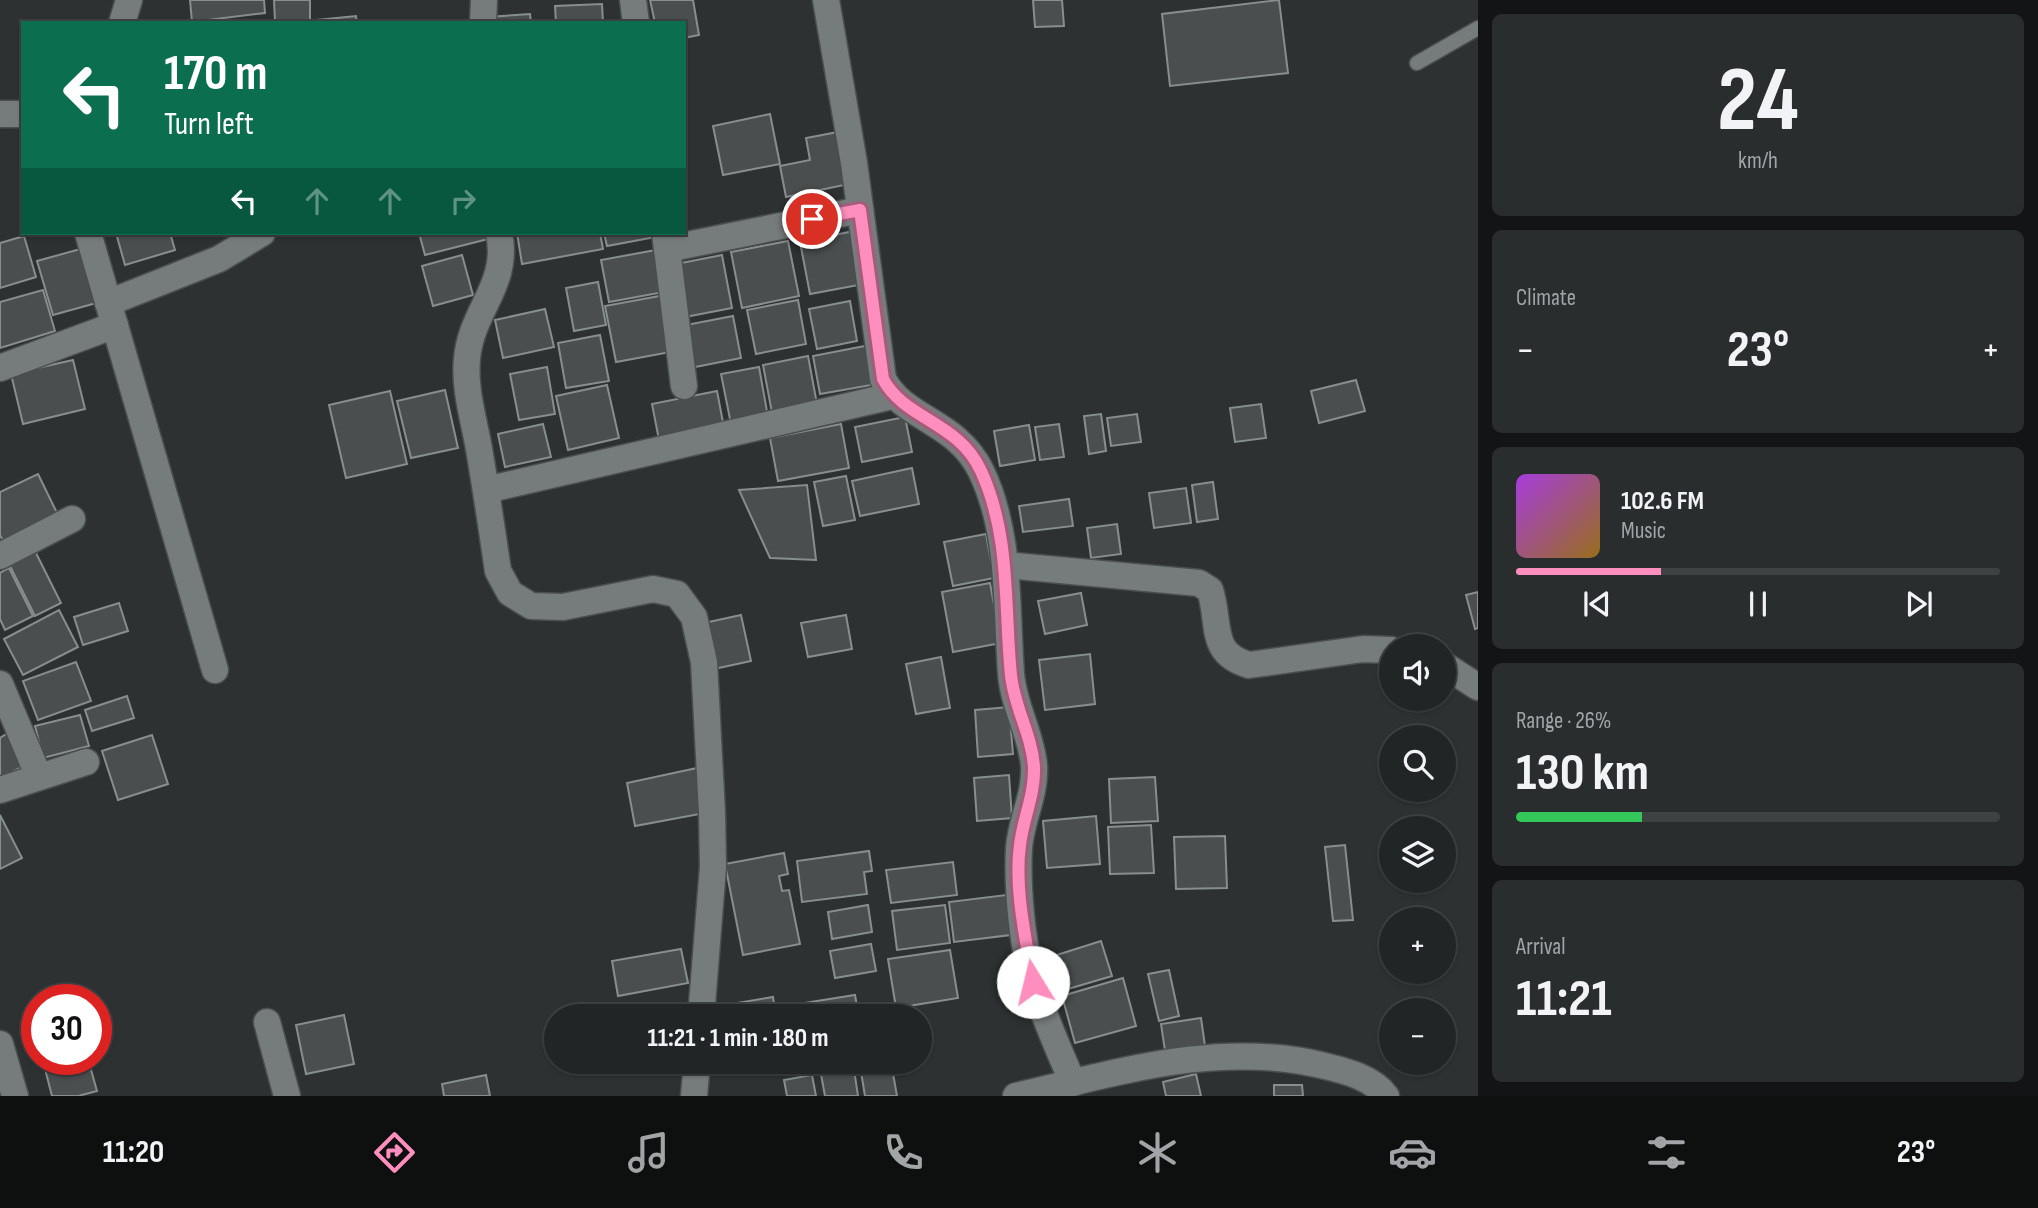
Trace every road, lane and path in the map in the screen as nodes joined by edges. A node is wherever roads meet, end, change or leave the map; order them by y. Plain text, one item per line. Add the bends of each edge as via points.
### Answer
1 (129, 0) edge
2 (484, 0) edge
3 (633, 0) edge
4 (826, 0) edge
5 (123, 21) edge
6 (482, 21) edge
7 (636, 21) edge
8 (1478, 27) edge
9 (1418, 63) dead end
10 (0, 114) edge
11 (21, 114) edge
12 (860, 210) junction
13 (89, 235) edge
14 (259, 235) edge
15 (499, 235) edge
16 (666, 241) edge
17 (111, 314) junction
18 (0, 368) edge
19 (684, 386) dead end
20 (892, 396) junction
21 (485, 490) junction
22 (72, 519) dead end
23 (0, 556) edge
24 (1005, 565) junction
25 (1379, 650) edge
26 (215, 670) dead end
27 (1456, 673) edge
28 (0, 684) edge
29 (1478, 687) edge
30 (86, 762) dead end
31 (39, 777) junction
32 (0, 790) edge
33 (702, 1004) edge
34 (267, 1022) dead end
35 (0, 1044) edge
36 (696, 1074) edge
37 (1073, 1083) junction
38 (15, 1096) edge
39 (287, 1096) edge
40 (694, 1096) edge
41 (1016, 1096) edge
42 (1386, 1096) edge

1 - 5 street
2 - 6 street
3 - 7 street
4 - 12 street
8 - 9 lane
10 - 11 street
12 - 16 street
12 - 20 street via 883,379
13 - 17 street
14 - 17 street
15 - 21 street via 500,273 471,330 466,361
16 - 19 street
17 - 18 street
17 - 26 street
20 - 21 street
20 - 24 street via 965,444 981,472
21 - 33 street via 499,571 510,593 531,606 563,607 653,589 677,594 694,617 704,662 712,813 713,867
22 - 23 street
24 - 25 street via 1199,583 1210,590 1222,648 1231,660 1249,665
24 - 37 street via 1011,676 1034,766 1034,792 1019,846 1028,952 1033,982
27 - 29 street
28 - 31 street
30 - 31 street
31 - 32 street
34 - 39 street
35 - 38 street
36 - 40 street
37 - 41 street
37 - 42 street via 1211,1055 1248,1054 1299,1059 1345,1071 1380,1088

